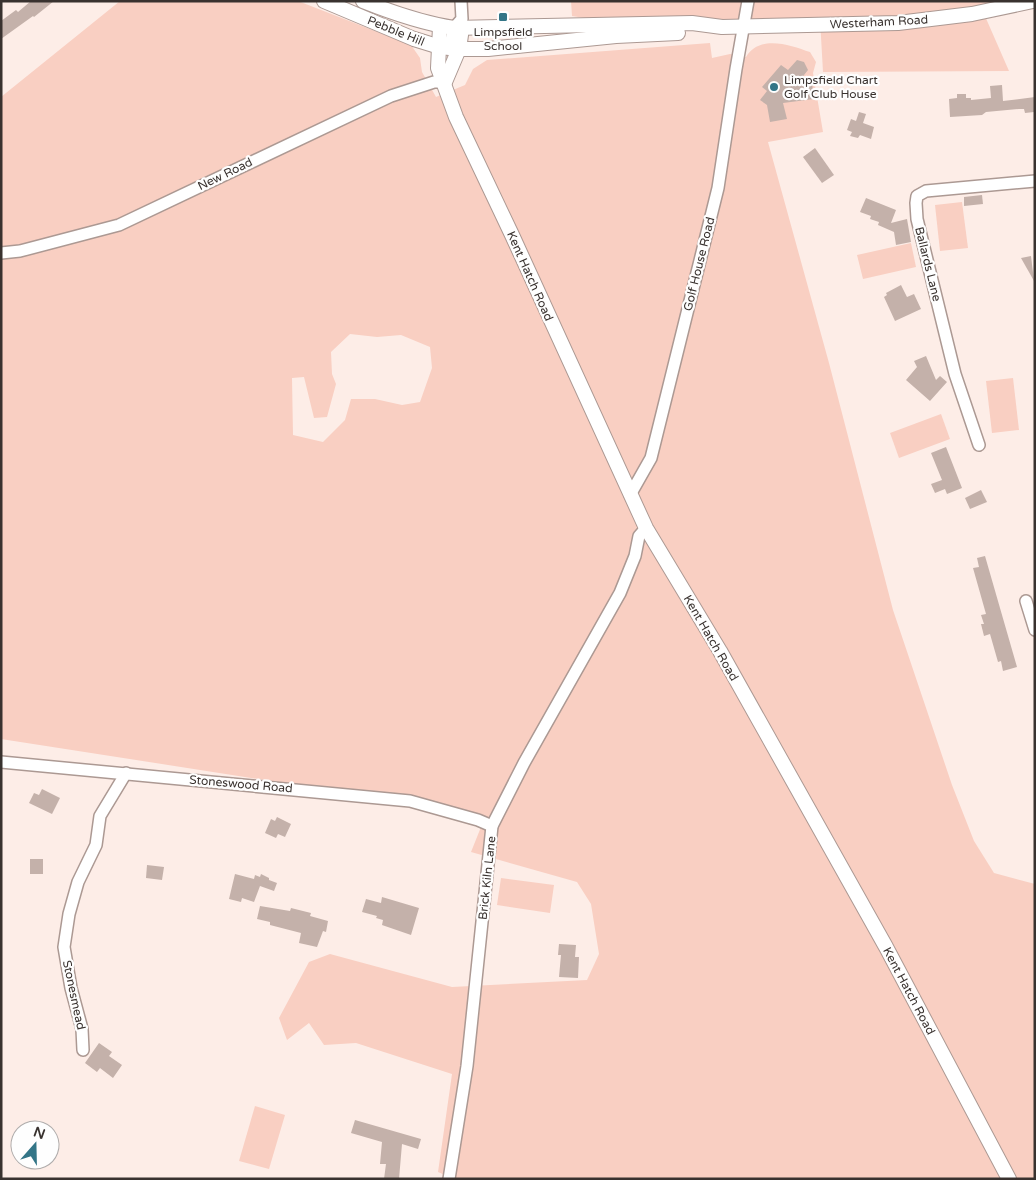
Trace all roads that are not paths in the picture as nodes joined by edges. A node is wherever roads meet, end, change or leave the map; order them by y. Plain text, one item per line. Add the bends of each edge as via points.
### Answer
1 (324, 1) edge
2 (363, 1) edge
3 (461, 1) edge
4 (748, 1) edge
5 (1033, 1) edge
6 (722, 27) junction
7 (744, 27) junction
8 (451, 28) junction
9 (450, 48) junction
10 (445, 82) junction
11 (1035, 181) edge
12 (1, 253) edge
13 (979, 445) dead end
14 (630, 494) junction
15 (646, 528) junction
16 (1026, 601) dead end
17 (1035, 630) edge
18 (1, 762) edge
19 (126, 773) junction
20 (492, 826) junction
21 (83, 1050) dead end
22 (452, 1177) edge
23 (1009, 1179) edge

1 - 9 main road, Pebble Hill via 414,39
2 - 8 main road, Pebble Hill
3 - 8 street via 462,19
4 - 7 street, Golf House Road
5 - 7 main road, Westerham Road via 921,21
6 - 7 main road, Westerham Road
6 - 8 main road, Westerham Road via 692,23
6 - 9 main road, Westerham Road via 488,49
7 - 14 street, Golf House Road via 718,188 651,458
8 - 9 main road, Kent Hatch Road
8 - 9 main road
9 - 10 main road, Kent Hatch Road
9 - 10 main road, Kent Hatch Road via 438,61
10 - 12 street, New Road via 434,82 391,96 119,225
10 - 14 main road, Kent Hatch Road via 456,117
11 - 13 street, Ballards Lane via 926,191 918,196 916,202 917,219 955,374
14 - 15 main road, Kent Hatch Road
15 - 20 street, Brick Kiln Lane via 639,536 635,556 620,593
15 - 23 main road, Kent Hatch Road via 720,651 886,947
16 - 17 street
18 - 19 street, Stoneswood Road
19 - 20 street, Stoneswood Road via 410,800
19 - 21 street, Stonesmead via 100,816 96,845 78,882 69,914 64,947 82,1029
20 - 22 street, Brick Kiln Lane

